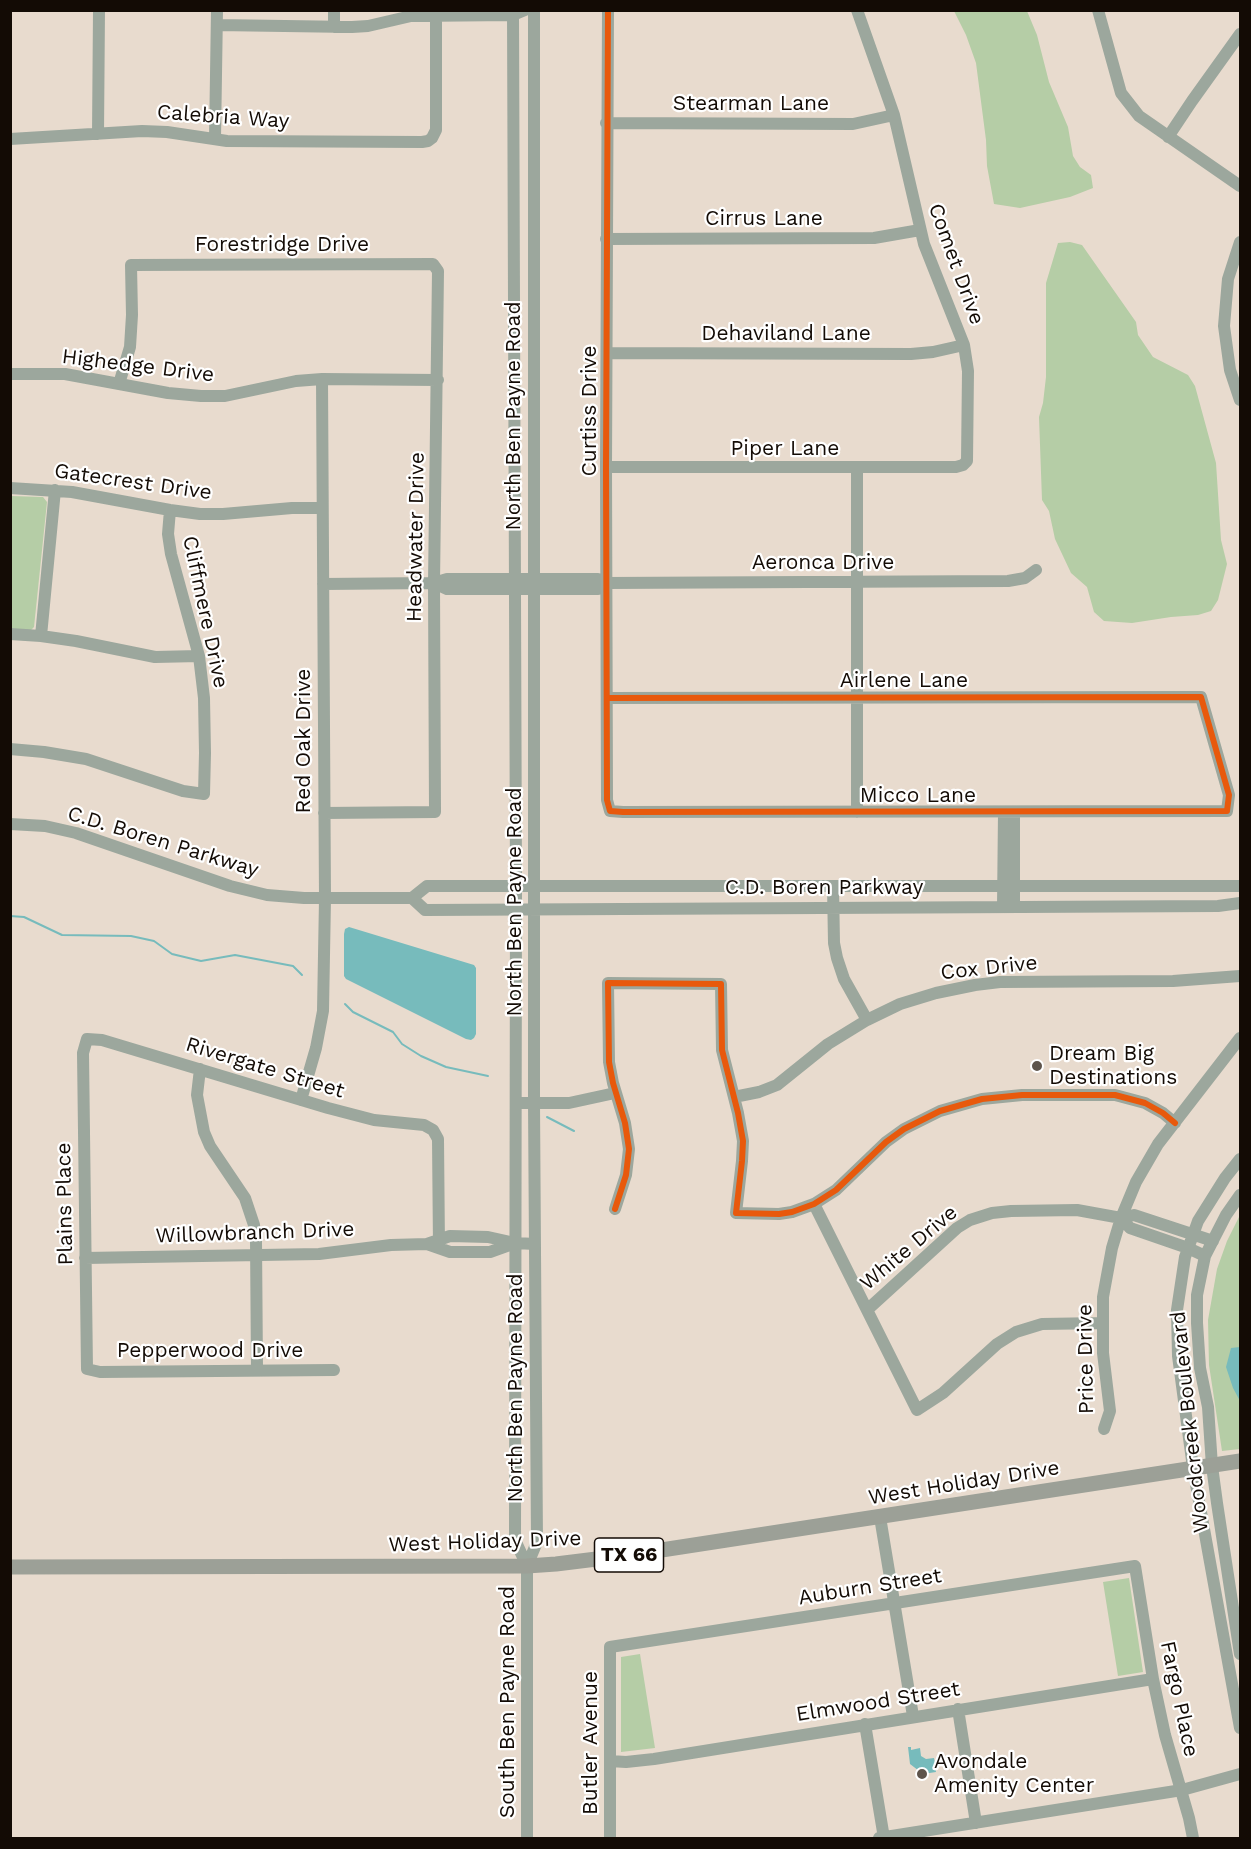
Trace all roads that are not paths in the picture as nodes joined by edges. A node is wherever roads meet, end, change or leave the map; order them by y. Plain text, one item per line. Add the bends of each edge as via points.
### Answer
1 (99, 10) edge
2 (217, 10) edge
3 (334, 10) edge
4 (534, 10) edge
5 (608, 10) edge
6 (857, 10) edge
7 (1098, 10) edge
8 (517, 12) edge
9 (436, 15) junction
10 (217, 25) junction
11 (334, 27) junction
12 (1240, 34) edge
13 (894, 115) junction
14 (606, 123) junction
15 (99, 134) junction
16 (1168, 137) junction
17 (215, 139) junction
18 (10, 140) edge
19 (1240, 186) edge
20 (920, 230) junction
21 (606, 239) junction
22 (1240, 242) edge
23 (433, 264) joint
24 (964, 345) junction
25 (607, 353) junction
26 (10, 374) edge
27 (322, 379) junction
28 (438, 380) junction
29 (119, 384) junction
30 (1240, 400) edge
31 (963, 465) joint
32 (606, 467) junction
33 (857, 468) junction
34 (10, 488) edge
35 (55, 490) junction
36 (322, 508) junction
37 (170, 510) junction
38 (1036, 570) dead end
39 (857, 582) junction
40 (434, 583) junction
41 (607, 583) junction
42 (323, 584) junction
43 (514, 584) junction
44 (534, 584) junction
45 (10, 634) edge
46 (41, 636) junction
47 (199, 656) junction
48 (607, 698) junction
49 (857, 698) junction
50 (10, 749) edge
51 (610, 811) joint
52 (1227, 811) joint
53 (857, 812) junction
54 (1009, 812) junction
55 (324, 813) junction
56 (10, 824) edge
57 (516, 885) junction
58 (535, 885) junction
59 (833, 886) junction
60 (1240, 886) edge
61 (1009, 887) junction
62 (412, 898) junction
63 (324, 899) junction
64 (1240, 903) edge
65 (1009, 907) junction
66 (834, 908) junction
67 (516, 909) junction
68 (535, 909) junction
69 (1240, 976) edge
70 (867, 1020) junction
71 (1240, 1038) edge
72 (87, 1039) joint
73 (200, 1069) junction
74 (615, 1093) junction
75 (734, 1097) junction
76 (301, 1100) junction
77 (516, 1103) junction
78 (534, 1103) junction
79 (1175, 1123) junction
80 (1240, 1159) edge
81 (1240, 1195) edge
82 (814, 1204) junction
83 (615, 1209) dead end
84 (1121, 1218) junction
85 (1193, 1234) junction
86 (1213, 1241) junction
87 (515, 1243) junction
88 (435, 1244) junction
89 (535, 1244) junction
90 (1188, 1248) junction
91 (256, 1255) junction
92 (1205, 1256) junction
93 (85, 1258) junction
94 (867, 1310) junction
95 (1102, 1323) junction
96 (87, 1369) joint
97 (257, 1370) junction
98 (334, 1370) dead end
99 (1104, 1429) dead end
100 (536, 1445) junction
101 (514, 1446) junction
102 (1240, 1461) edge
103 (1212, 1466) junction
104 (1193, 1468) junction
105 (880, 1517) junction
106 (527, 1566) junction
107 (1135, 1566) joint
108 (10, 1567) edge
109 (894, 1602) junction
110 (610, 1647) joint
111 (1240, 1654) edge
112 (1153, 1679) junction
113 (958, 1709) junction
114 (913, 1716) junction
115 (866, 1724) junction
116 (1240, 1728) edge
117 (610, 1761) junction
118 (1240, 1774) edge
119 (1182, 1790) junction
120 (976, 1823) junction
121 (930, 1835) edge
122 (884, 1838) edge
123 (527, 1839) edge
124 (610, 1839) edge
125 (879, 1839) edge
126 (1193, 1839) edge

1 - 15 street
2 - 10 street
3 - 11 street
4 - 44 street, North Ben Payne Road
5 - 14 street, Curtiss Drive
6 - 13 street, Comet Drive
7 - 16 street via 1121,93 1139,116
8 - 9 street
8 - 43 street, North Ben Payne Road
9 - 11 street via 361,27
9 - 17 street, Calebria Way via 436,130 432,138 422,142
10 - 11 street
10 - 17 street
12 - 16 street
13 - 14 street, Stearman Lane via 854,124
13 - 20 street, Comet Drive
14 - 21 street, Curtiss Drive
15 - 17 street, Calebria Way via 154,131
15 - 18 street, Calebria Way
16 - 19 street
20 - 21 street, Cirrus Lane via 874,238
20 - 24 street, Comet Drive
21 - 25 street, Curtiss Drive
22 - 30 street via 1228,279 1224,326 1230,370
23 - 28 street, Headwater Drive via 438,271
23 - 29 street, Forestridge Drive via 131,265 130,347
24 - 25 street, Dehaviland Lane via 911,354
24 - 31 street, Comet Drive via 968,371 968,454
25 - 32 street, Curtiss Drive
26 - 29 street, Highedge Drive via 65,374
27 - 28 street, Highedge Drive
27 - 29 street, Highedge Drive via 225,396 168,393
27 - 36 street, Red Oak Drive
28 - 40 street, Headwater Drive
31 - 33 street, Piper Lane
32 - 33 street, Piper Lane
32 - 41 street, Curtiss Drive
33 - 39 street
34 - 35 street, Gatecrest Drive
35 - 37 street, Gatecrest Drive
35 - 46 street
36 - 37 street, Gatecrest Drive via 223,514
36 - 42 street, Red Oak Drive
37 - 47 street, Cliffmere Drive via 171,554
38 - 39 street, Aeronca Drive via 1025,578 1008,581
39 - 41 street, Aeronca Drive
39 - 49 street
40 - 42 street, Aeronca Drive
40 - 43 street, Aeronca Drive via 447,589
40 - 55 street, Headwater Drive via 435,812
41 - 44 street, Aeronca Drive via 598,589
41 - 48 street, Curtiss Drive
42 - 55 street, Red Oak Drive
43 - 44 street, Aeronca Drive
43 - 57 street, North Ben Payne Road
44 - 58 street, North Ben Payne Road
45 - 46 street
46 - 47 street via 146,656
47 - 50 street, Cliffmere Drive via 206,753 204,794 183,791 86,759
48 - 49 street, Airlene Lane
48 - 51 street, Curtiss Drive
49 - 52 street, Airlene Lane via 1201,697 1229,795
49 - 53 street
51 - 53 street, Micco Lane
52 - 54 street, Micco Lane
53 - 54 street, Micco Lane
54 - 61 street
55 - 63 street, Red Oak Drive
56 - 63 street, C.D. Boren Parkway via 76,833 230,886 282,897
57 - 58 street, C.D. Boren Parkway
57 - 62 street, C.D. Boren Parkway via 427,886
57 - 67 street, North Ben Payne Road
58 - 59 street, C.D. Boren Parkway
58 - 68 street, North Ben Payne Road
59 - 61 street, C.D. Boren Parkway
59 - 66 street
60 - 61 street, C.D. Boren Parkway
61 - 65 street
62 - 63 street, C.D. Boren Parkway
62 - 67 street, C.D. Boren Parkway via 424,910
63 - 76 street, Red Oak Drive via 323,1011
64 - 65 street, C.D. Boren Parkway
65 - 66 street, C.D. Boren Parkway
66 - 68 street, C.D. Boren Parkway
66 - 70 street via 837,958
67 - 68 street, C.D. Boren Parkway
67 - 77 street, North Ben Payne Road
68 - 78 street, North Ben Payne Road
69 - 70 street, Cox Drive via 987,984 912,1000
70 - 75 street, Cox Drive via 828,1044 777,1085
71 - 79 street, Price Drive
72 - 73 street, Rivergate Street
72 - 93 street, Plains Place via 83,1053
73 - 76 street, Rivergate Street
73 - 91 street via 197,1095 204,1132 245,1198 254,1225
74 - 75 street via 609,1051 608,983 721,984 723,1050
74 - 78 street via 569,1103
74 - 83 street via 629,1149
75 - 82 street via 743,1141 736,1214 779,1214
76 - 88 street, Rivergate Street via 374,1120 424,1125 433,1130 438,1139
77 - 78 street
77 - 87 street, North Ben Payne Road
78 - 89 street, North Ben Payne Road
79 - 82 street via 1145,1103 1116,1095 1010,1095 967,1102 904,1129 836,1190
79 - 84 street, Price Drive via 1145,1165
80 - 85 street, Woodcreek Boulevard via 1224,1178
81 - 86 street, Woodcreek Boulevard
82 - 94 street
84 - 85 street, White Drive via 1134,1215
84 - 90 street, White Drive via 1130,1228
84 - 94 street, White Drive via 1077,1210 1011,1211 977,1217 951,1233
84 - 95 street, Price Drive via 1106,1279
85 - 86 street, White Drive
85 - 90 street, Woodcreek Boulevard
86 - 92 street, Woodcreek Boulevard
87 - 88 street, Willowbranch Drive via 488,1237 450,1236
87 - 89 street, Willowbranch Drive
87 - 101 street, North Ben Payne Road
88 - 91 street, Willowbranch Drive
89 - 100 street, North Ben Payne Road
90 - 92 street, White Drive
90 - 104 street, Woodcreek Boulevard via 1177,1333
91 - 93 street, Willowbranch Drive
91 - 97 street
92 - 103 street, Woodcreek Boulevard via 1197,1295 1197,1323
93 - 96 street, Plains Place
94 - 95 street via 917,1410 1016,1332 1042,1324
95 - 99 street, Price Drive via 1110,1411
96 - 97 street, Pepperwood Drive
97 - 98 street, Pepperwood Drive
100 - 101 street
100 - 106 street, North Ben Payne Road via 537,1542
101 - 106 street, North Ben Payne Road via 514,1540
102 - 103 main road, West Holiday Drive / TX 66
103 - 104 main road, West Holiday Drive / TX 66
103 - 111 street, Woodcreek Boulevard
104 - 105 main road, West Holiday Drive / TX 66
104 - 116 street, Woodcreek Boulevard
105 - 106 main road, West Holiday Drive / TX 66 via 629,1555
105 - 109 street
106 - 108 main road, West Holiday Drive / TX 66
106 - 123 street, South Ben Payne Road
107 - 109 street, Auburn Street
107 - 112 street, Fargo Place
109 - 110 street, Auburn Street
109 - 114 street
110 - 117 street, Butler Avenue
112 - 113 street, Elmwood Street
112 - 119 street, Fargo Place
113 - 114 street, Elmwood Street
113 - 120 street
114 - 115 street, Elmwood Street
115 - 117 street, Elmwood Street via 654,1759
115 - 122 street
117 - 124 street, Butler Avenue
118 - 119 street
119 - 120 street
119 - 126 street, Fargo Place
120 - 121 street
121 - 122 street
122 - 125 street

